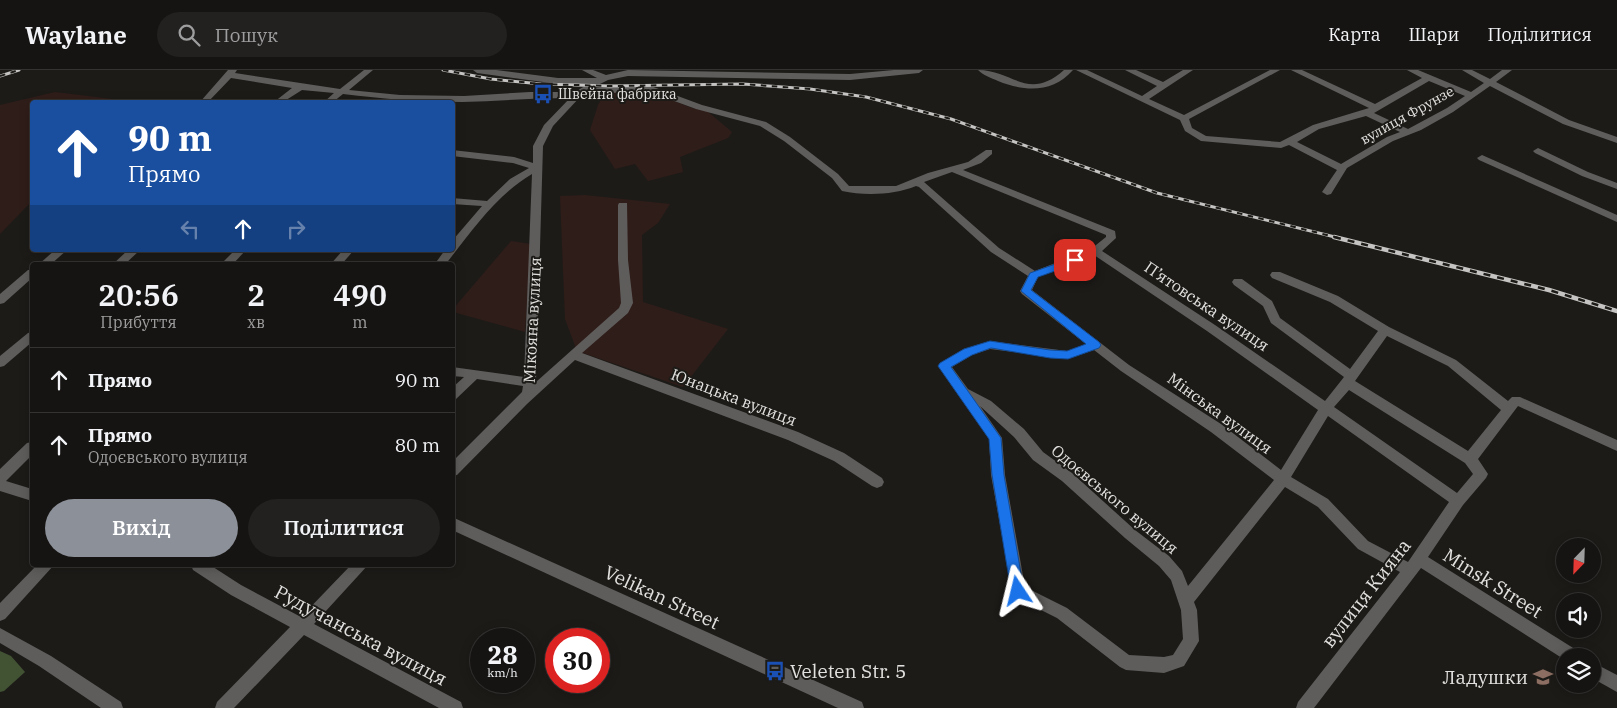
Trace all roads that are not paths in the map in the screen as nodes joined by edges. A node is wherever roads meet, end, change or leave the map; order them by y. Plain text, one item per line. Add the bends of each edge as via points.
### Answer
1 (369, 70) edge
2 (477, 70) edge
3 (586, 70) edge
4 (919, 70) edge
5 (982, 70) edge
6 (1069, 70) edge
7 (1080, 70) edge
8 (1129, 70) edge
9 (1189, 70) edge
10 (1276, 70) edge
11 (1295, 70) edge
12 (1411, 70) edge
13 (1466, 70) edge
14 (1508, 70) edge
15 (615, 72) edge
16 (717, 72) edge
17 (231, 73) edge
18 (1429, 77) junction
19 (599, 80) junction
20 (1490, 82) junction
21 (1164, 86) junction
22 (300, 87) junction
23 (342, 92) junction
24 (577, 95) junction
25 (1471, 95) junction
26 (1143, 99) junction
27 (206, 100) edge
28 (281, 100) edge
29 (331, 100) edge
30 (398, 100) edge
31 (1376, 108) junction
32 (1367, 113) junction
33 (1184, 118) junction
34 (1408, 132) junction
35 (1617, 140) edge
36 (1290, 142) junction
37 (1538, 151) dead end
38 (989, 152) dead end
39 (455, 153) edge
40 (1482, 158) dead end
41 (537, 167) junction
42 (1343, 169) junction
43 (955, 170) junction
44 (916, 182) junction
45 (1617, 186) edge
46 (1327, 192) dead end
47 (455, 201) edge
48 (489, 204) junction
49 (622, 205) dead end
50 (1617, 219) edge
51 (455, 245) edge
52 (1095, 251) junction
53 (59, 252) edge
54 (133, 252) edge
55 (239, 252) edge
56 (347, 252) edge
57 (450, 252) edge
58 (47, 262) edge
59 (121, 262) edge
60 (228, 262) edge
61 (337, 262) edge
62 (441, 262) edge
63 (30, 275) edge
64 (1034, 275) junction
65 (1276, 275) dead end
66 (1238, 282) dead end
67 (0, 300) edge
68 (1385, 330) junction
69 (30, 338) edge
70 (1095, 345) junction
71 (574, 355) junction
72 (0, 363) edge
73 (455, 371) edge
74 (475, 374) junction
75 (1349, 379) junction
76 (530, 382) junction
77 (964, 392) junction
78 (455, 393) edge
79 (522, 401) junction
80 (1326, 408) junction
81 (1509, 409) junction
82 (1617, 446) edge
83 (30, 449) edge
84 (1470, 459) junction
85 (455, 468) edge
86 (0, 478) edge
87 (1283, 479) junction
88 (877, 482) dead end
89 (0, 485) edge
90 (30, 494) edge
91 (1458, 501) junction
92 (455, 524) edge
93 (1414, 565) junction
94 (45, 567) edge
95 (201, 567) edge
96 (359, 567) edge
97 (1186, 600) junction
98 (0, 614) edge
99 (303, 626) junction
100 (0, 635) edge
101 (1558, 648) edge
102 (1601, 674) edge
103 (1617, 684) edge
104 (116, 708) edge
105 (223, 708) edge
106 (455, 708) edge
107 (856, 708) edge
108 (1304, 708) edge

1 - 23 street
2 - 19 street via 558,81
3 - 19 street
4 - 16 street via 850,77
5 - 6 street via 1030,88 1045,86
7 - 26 street
8 - 21 street
9 - 21 street
10 - 33 street
11 - 31 street
12 - 18 street
13 - 20 street
14 - 20 street, вулиця Фрунзе
15 - 16 street
15 - 19 street
17 - 22 street
17 - 27 street
18 - 25 street
18 - 31 street
19 - 24 street, Мікояна вулиця
20 - 25 street, вулиця Фрунзе
20 - 35 street via 1566,122
21 - 26 street
22 - 23 street
22 - 28 street
23 - 29 street
23 - 30 street
24 - 30 street
24 - 41 street, Мікояна вулиця via 544,132 536,153
24 - 44 street via 648,88 699,107 764,124 835,176 846,189 898,188
25 - 34 street, вулиця Фрунзе
26 - 33 street
31 - 32 street
32 - 34 street
32 - 36 street via 1311,129
33 - 36 street via 1188,129 1204,139 1281,145
34 - 42 street, вулиця Фрунзе via 1390,139
36 - 42 street
37 - 45 street
38 - 43 street via 983,159
39 - 41 street via 514,160
40 - 50 street
41 - 48 street via 513,181
41 - 76 street, Мікояна вулиця
42 - 46 street, вулиця Фрунзе
43 - 44 street
43 - 52 street via 1110,233 1111,238
44 - 64 street via 995,250
47 - 48 street
48 - 51 street
49 - 71 street via 627,303 624,310
52 - 64 street
52 - 80 street, П’ятовська вулиця
53 - 58 street
54 - 59 street
55 - 60 street
56 - 61 street
57 - 62 street
63 - 67 street
64 - 70 street, Мінська вулиця via 1026,291
65 - 68 street via 1334,299
66 - 75 street via 1268,304 1275,320
68 - 75 street
68 - 81 street via 1452,363
69 - 72 street
70 - 77 street, Одоєвського вулиця via 1068,355 990,344 944,366
70 - 87 street, Мінська вулиця via 1216,428
71 - 79 street
71 - 88 street, Юнацька вулиця via 793,436 839,458
73 - 74 street
74 - 76 street
74 - 78 street
75 - 80 street
75 - 84 street
76 - 79 street, Мікояна вулиця
77 - 97 street, Одоєвського вулиця via 987,404 1019,432 1038,456 1164,561 1177,576
77 - 97 street, Одоєвського вулиця via 995,438 998,475 1018,591 1062,613 1126,662 1164,665 1178,661 1191,641
79 - 85 street, Мікояна вулиця
80 - 87 street
80 - 91 street, П’ятовська вулиця
81 - 82 street via 1516,400
81 - 84 street
83 - 86 street
84 - 91 street, вулиця Кияна via 1481,474
87 - 93 street, Мінська вулиця via 1323,503 1363,545
87 - 97 street
89 - 90 street
91 - 93 street, вулиця Кияна
92 - 107 street, Velikan Street
93 - 101 street, Minsk Street
93 - 108 street, вулиця Кияна
94 - 98 street
95 - 99 street, Рудучанська вулиця
96 - 99 street
99 - 105 street
99 - 106 street, Рудучанська вулиця
100 - 104 street
102 - 103 street

